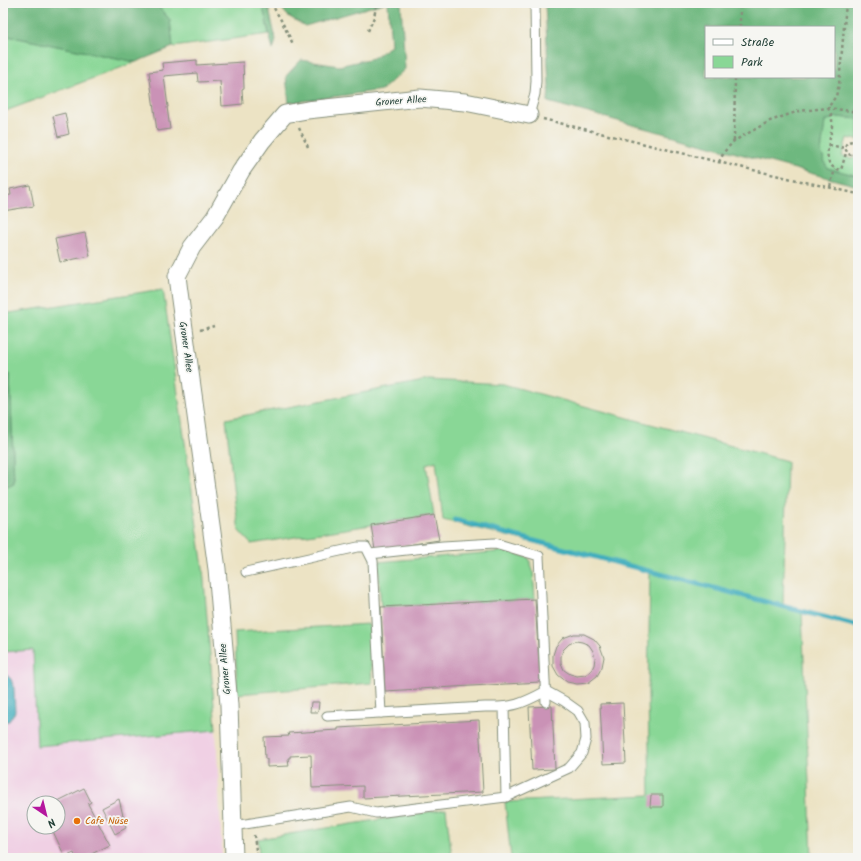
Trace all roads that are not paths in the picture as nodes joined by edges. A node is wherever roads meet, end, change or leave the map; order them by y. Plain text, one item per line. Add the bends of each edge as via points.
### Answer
1 (535, 3) edge
2 (529, 116) joint
3 (370, 554) junction
4 (246, 572) dead end
5 (546, 691) junction
6 (546, 702) dead end
7 (504, 707) junction
8 (381, 713) junction
9 (327, 716) dead end
10 (506, 797) junction
11 (233, 826) junction
12 (234, 858) edge

1 - 2 lane via 536,81
2 - 11 street, Groner Allee via 465,102 420,98 285,114 241,171 215,217 192,246 177,276 217,569 229,705
3 - 4 lane via 366,547 358,547
3 - 5 lane via 495,543 539,556
3 - 8 lane via 373,562
5 - 6 lane
5 - 7 lane via 519,704
5 - 10 lane via 578,711 585,722 586,739 582,753 569,768
7 - 8 lane
7 - 10 lane
8 - 9 lane
10 - 11 lane via 376,813 351,807
11 - 12 street, Groner Allee

